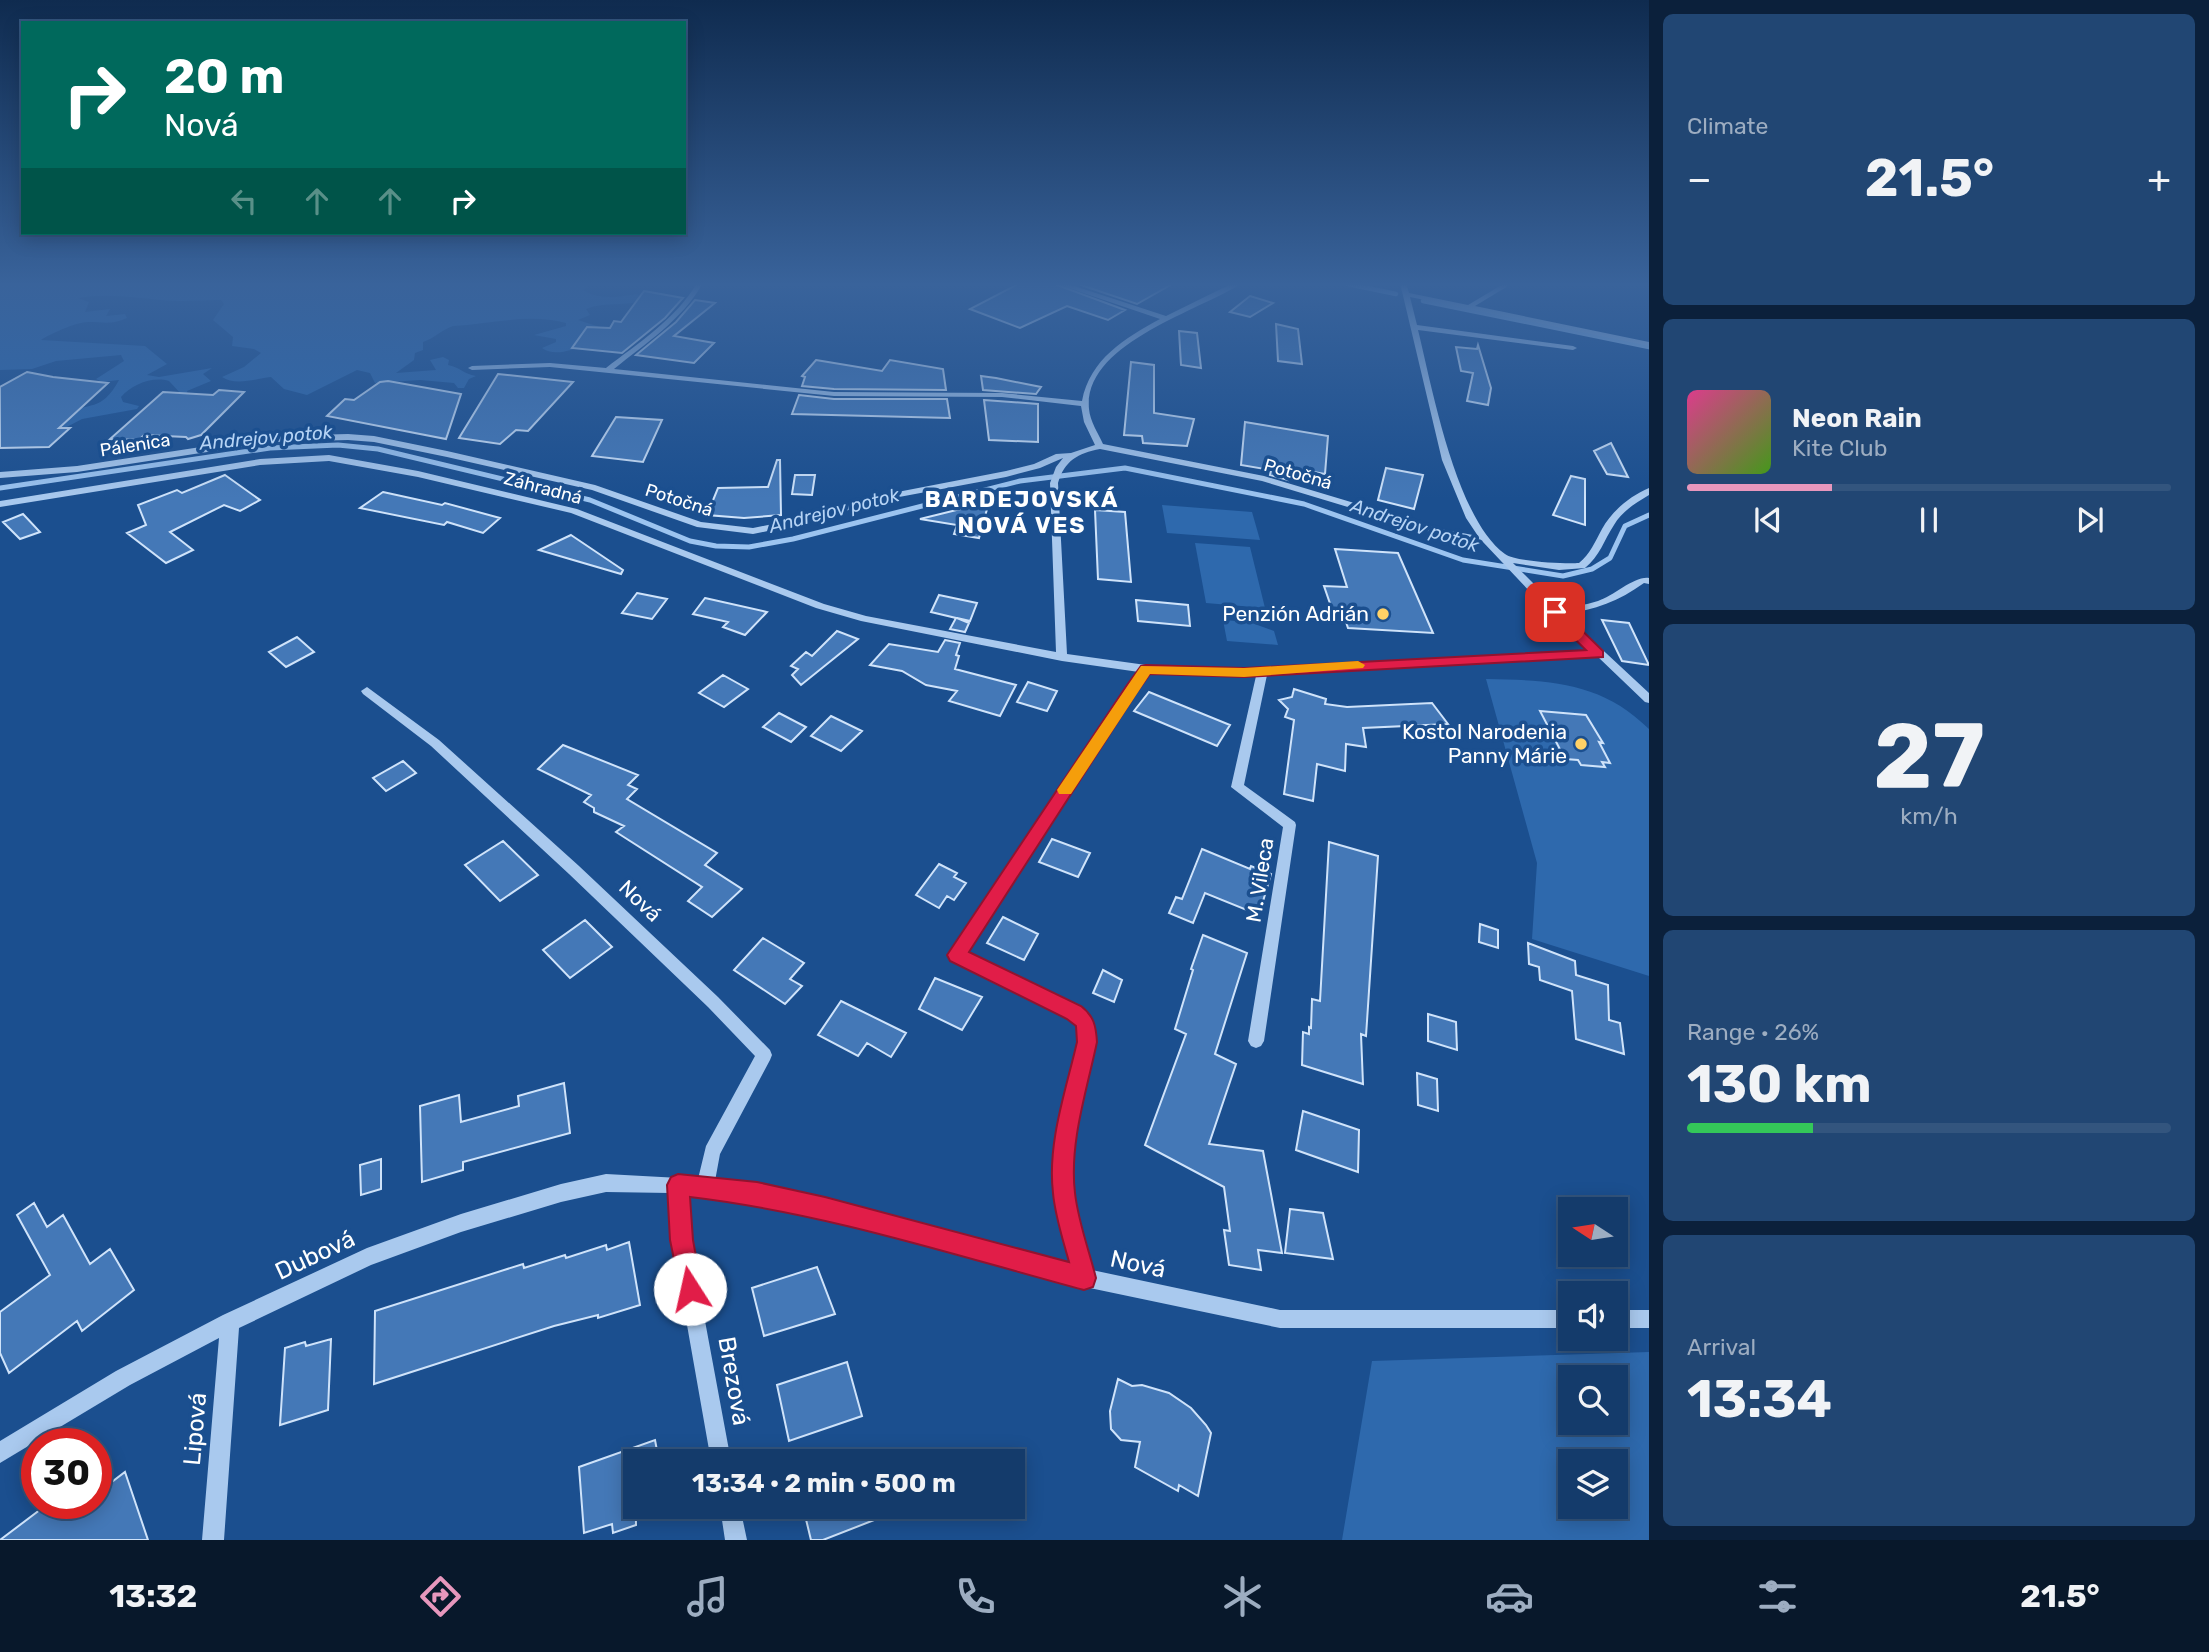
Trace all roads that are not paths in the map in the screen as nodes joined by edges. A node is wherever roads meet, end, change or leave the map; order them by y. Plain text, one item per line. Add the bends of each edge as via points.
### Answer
1 (625, 355) edge
2 (1111, 355) edge
3 (1421, 355) edge
4 (472, 368) dead end
5 (607, 370) junction
6 (1085, 404) junction
7 (273, 439) joint
8 (1100, 446) junction
9 (1074, 454) junction
10 (0, 475) edge
11 (1649, 491) edge
12 (0, 504) edge
13 (1486, 540) junction
14 (1502, 558) junction
15 (1649, 580) edge
16 (1555, 612) junction
17 (1598, 654) junction
18 (1062, 657) junction
19 (1146, 670) junction
20 (1262, 671) junction
21 (368, 691) dead end
22 (1649, 699) edge
23 (1256, 1041) dead end
24 (678, 1185) junction
25 (705, 1188) junction
26 (1084, 1278) junction
27 (1558, 1319) edge
28 (1628, 1319) edge
29 (1649, 1319) edge
30 (230, 1322) junction
31 (719, 1449) edge
32 (0, 1453) edge
33 (732, 1519) edge
34 (212, 1540) edge
35 (736, 1540) edge

1 - 5 street
2 - 6 street via 1089,386
3 - 13 street via 1451,475
4 - 5 street via 529,365
5 - 6 street via 834,394 989,394
6 - 8 street via 1087,423
7 - 9 street, Potočná via 374,439 595,488 700,525 744,531 1006,474
7 - 10 street, Pálenica via 77,469
8 - 9 street, Potočná
8 - 13 street, Potočná via 1264,479 1440,532
9 - 18 street via 1057,468 1055,483
11 - 14 street via 1613,519 1582,566
12 - 18 street, Záhradná via 273,460 356,461 574,511 865,619
13 - 14 street
14 - 16 street
15 - 16 street via 1595,608
16 - 17 street
17 - 20 street, Záhradná
17 - 22 street
18 - 19 street, Záhradná
19 - 20 street, Záhradná
19 - 26 street via 957,955 1083,1020 1087,1042 1063,1170 1064,1195
20 - 23 street, M. Vileca via 1237,787 1290,825
21 - 25 street, Nová via 435,743 574,870 764,1055 712,1152
24 - 25 street, Nová
24 - 30 street, Dubová via 606,1184 474,1219 367,1257
24 - 31 street, Brezová via 681,1240
25 - 26 street, Nová via 825,1209
26 - 27 street, Nová via 1280,1319
28 - 29 street
30 - 32 street, Dubová via 123,1378
30 - 34 street, Lipová
33 - 35 street

